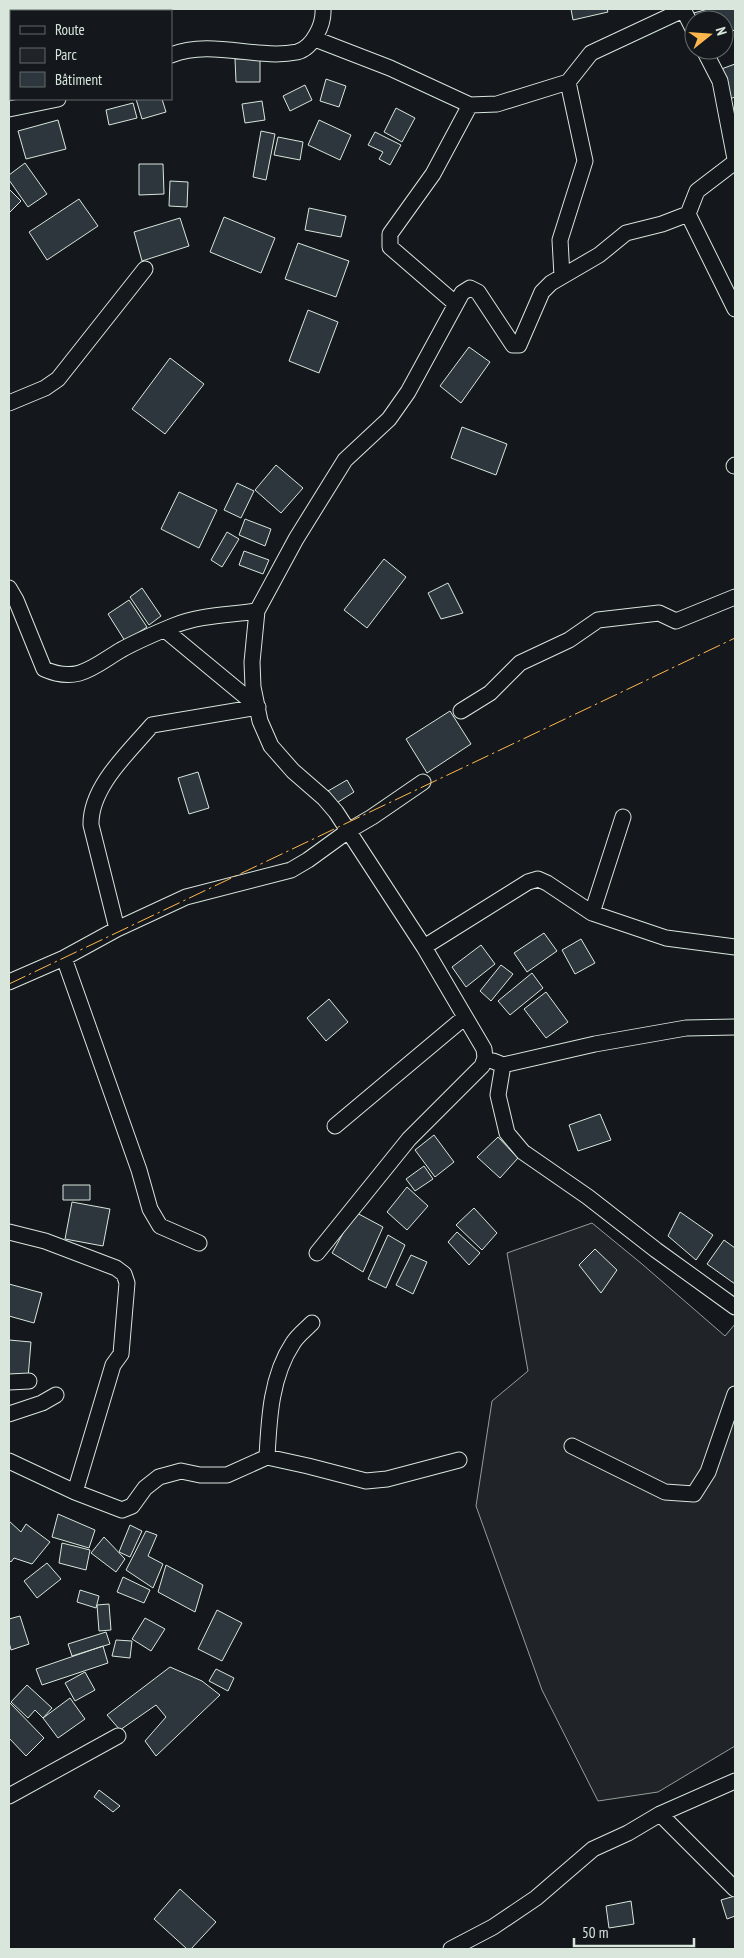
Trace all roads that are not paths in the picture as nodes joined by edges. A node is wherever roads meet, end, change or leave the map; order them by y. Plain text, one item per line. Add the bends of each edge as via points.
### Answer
1 (323, 9) edge
2 (683, 9) edge
3 (315, 39) junction
4 (172, 55) edge
5 (709, 60) edge
6 (568, 82) junction
7 (53, 100) edge
8 (470, 105) junction
9 (9, 109) edge
10 (735, 161) edge
11 (688, 214) junction
12 (145, 269) dead end
13 (562, 276) junction
14 (456, 304) junction
15 (735, 309) edge
16 (9, 403) edge
17 (9, 588) edge
18 (735, 597) edge
19 (257, 611) junction
20 (165, 630) junction
21 (258, 707) junction
22 (461, 712) dead end
23 (423, 782) dead end
24 (623, 817) dead end
25 (348, 831) junction
26 (592, 913) junction
27 (117, 929) junction
28 (424, 946) junction
29 (735, 947) edge
30 (64, 958) junction
31 (9, 982) edge
32 (465, 1017) junction
33 (735, 1027) edge
34 (485, 1058) junction
35 (503, 1065) junction
36 (334, 1126) dead end
37 (9, 1232) edge
38 (199, 1243) dead end
39 (317, 1253) dead end
40 (735, 1307) edge
41 (312, 1323) dead end
42 (29, 1381) dead end
43 (9, 1382) edge
44 (735, 1394) edge
45 (56, 1395) dead end
46 (9, 1414) edge
47 (572, 1446) dead end
48 (267, 1457) junction
49 (460, 1460) dead end
50 (9, 1461) edge
51 (74, 1492) junction
52 (118, 1736) dead end
53 (735, 1781) edge
54 (9, 1796) edge
55 (660, 1814) junction
56 (735, 1889) edge
57 (451, 1949) edge

1 - 3 street
2 - 6 street via 591,52
3 - 4 street via 299,52 214,49
3 - 8 street via 390,68
5 - 10 street via 720,81
6 - 8 street via 497,104
6 - 13 street via 585,161 560,240
7 - 9 street
8 - 14 street via 433,174 390,234 390,247
10 - 11 street via 697,191
11 - 13 street via 626,233 599,255
11 - 15 street
12 - 16 street via 58,379
13 - 14 street via 542,292 519,346 514,345 478,292 470,288 462,293
14 - 19 street via 394,412 341,466
17 - 20 street via 44,669 54,673 80,674
18 - 22 street via 676,621 659,613 598,620 570,640 520,663 490,693
19 - 20 street via 195,619
19 - 21 street via 252,662
20 - 21 street
21 - 25 street via 260,721 272,746 293,771 324,798
21 - 27 street via 152,725 106,778 91,814 91,825
23 - 25 street
24 - 26 street
25 - 27 street via 291,870 186,897
25 - 28 street
26 - 28 street via 538,879
26 - 29 street via 666,938
27 - 30 street
28 - 32 street
30 - 31 street
30 - 38 street via 150,1209 160,1226
32 - 34 street via 484,1049
32 - 36 street
33 - 35 street via 677,1030
34 - 35 street
34 - 39 street via 482,1066 409,1139
35 - 40 street via 498,1095 504,1124 507,1134 523,1152
37 - 51 street via 45,1241 124,1274 121,1354 113,1365
41 - 48 street via 293,1342 276,1376
42 - 43 street
44 - 47 street via 708,1472 694,1494 665,1492
45 - 46 street
48 - 49 street via 366,1481 387,1479
48 - 51 street via 227,1474 200,1475 182,1471 159,1477 145,1488 132,1506 122,1510
50 - 51 street
52 - 54 street
53 - 55 street
55 - 56 street
55 - 57 street via 593,1849 536,1898 493,1927

